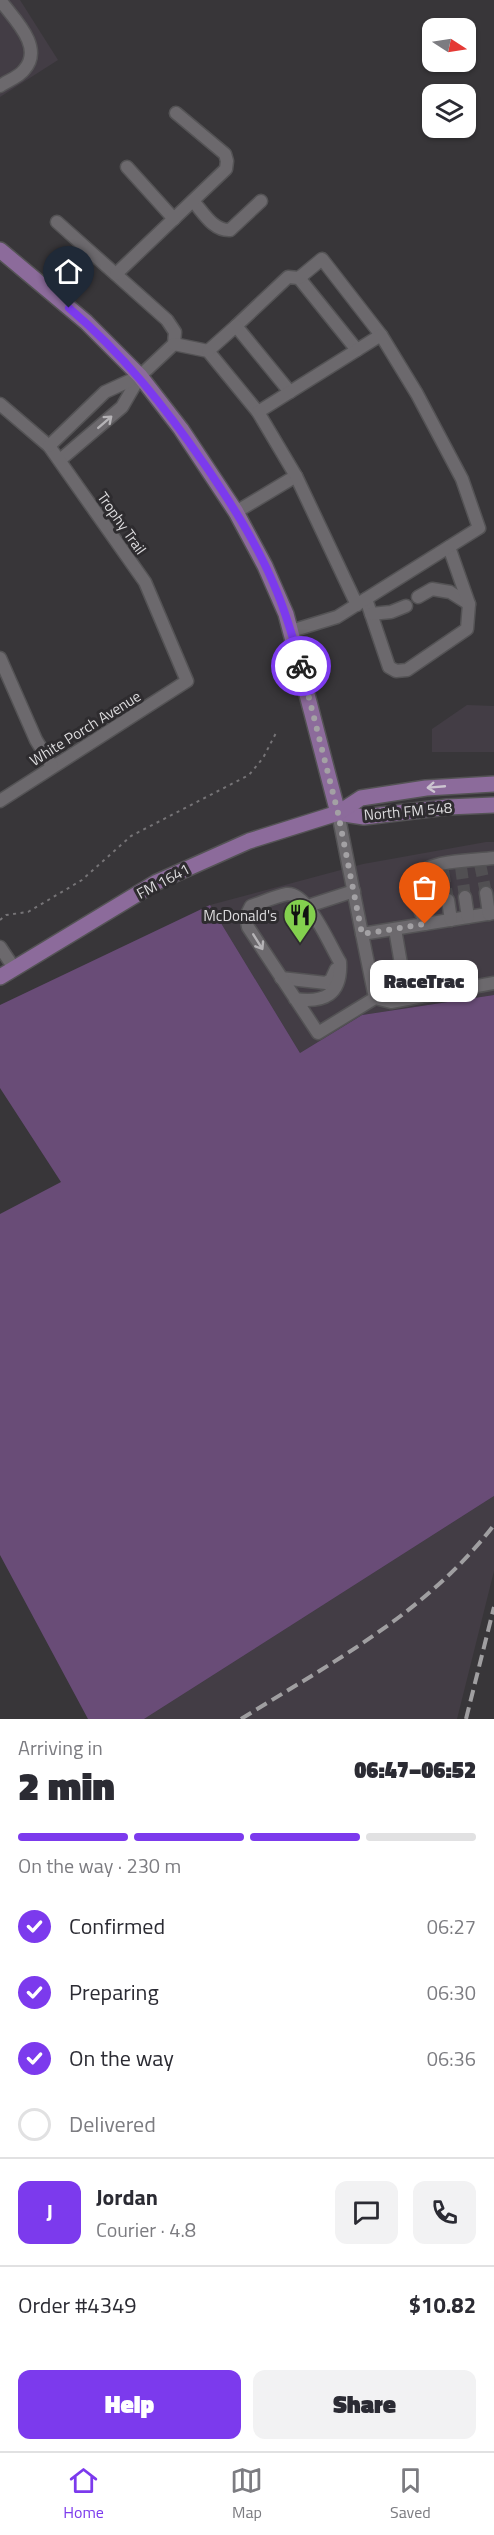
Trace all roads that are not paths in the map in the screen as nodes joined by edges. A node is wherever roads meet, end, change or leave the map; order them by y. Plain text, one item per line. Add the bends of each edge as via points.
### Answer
1 (0, 0) edge
2 (0, 86) edge
3 (176, 113) dead end
4 (127, 167) dead end
5 (193, 201) junction
6 (261, 201) dead end
7 (174, 219) junction
8 (57, 222) dead end
9 (0, 250) edge
10 (116, 274) junction
11 (299, 278) junction
12 (236, 326) junction
13 (381, 335) junction
14 (174, 344) junction
15 (357, 350) junction
16 (208, 351) junction
17 (140, 376) junction
18 (290, 392) junction
19 (0, 404) edge
20 (258, 412) junction
21 (49, 446) junction
22 (60, 460) junction
23 (296, 476) junction
24 (236, 512) junction
25 (449, 547) junction
26 (418, 597) dead end
27 (361, 602) junction
28 (469, 604) junction
29 (406, 606) dead end
30 (371, 614) junction
31 (291, 631) junction
32 (0, 658) edge
33 (187, 681) joint
34 (52, 766) junction
35 (494, 784) edge
36 (0, 801) edge
37 (494, 804) edge
38 (338, 813) junction
39 (494, 858) edge
40 (354, 891) junction
41 (486, 893) tunnel mouth
42 (465, 897) tunnel mouth
43 (448, 900) tunnel mouth
44 (308, 906) junction
45 (491, 913) edge
46 (468, 917) junction
47 (451, 920) junction
48 (425, 924) junction
49 (395, 929) junction
50 (362, 934) junction
51 (0, 947) edge
52 (338, 959) junction
53 (14, 968) junction
54 (0, 977) edge
55 (281, 978) junction
56 (494, 983) edge
57 (375, 998) junction
58 (295, 999) junction
59 (407, 999) junction

1 - 2 street via 30,41 32,56 24,70
3 - 5 street via 225,154 227,161 226,169
4 - 7 street
5 - 6 street via 215,226 230,231
5 - 7 street
7 - 10 street
8 - 10 street
9 - 17 main road via 86,322
10 - 14 street via 167,320 175,332
11 - 12 street via 288,277
11 - 13 street via 322,258
11 - 15 street
12 - 16 street
12 - 18 street
13 - 15 street
13 - 25 street via 462,478 479,528
14 - 16 street
14 - 17 street
15 - 18 street
16 - 20 street
17 - 21 street via 105,392
22 -> 17 street via 122,407
17 - 24 main road
18 - 20 street
19 - 21 street, Trophy Trail
20 - 23 street
21 - 22 street, Trophy Trail
22 - 33 street, Trophy Trail via 146,582
23 - 24 street
23 - 27 street
24 - 31 main road via 265,566
25 - 27 street
25 - 28 street
26 - 28 street via 432,589 450,592
27 - 30 street
27 - 31 street via 337,617
28 - 30 street via 467,629 407,670 389,667
29 - 30 street
31 - 38 main road
32 - 34 street via 36,740
33 - 34 street, White Porch Avenue
34 - 36 street, White Porch Avenue
35 -> 38 main road, North FM 548 via 426,788 361,798
37 - 38 main road, North FM 548 via 364,817
38 - 40 street
38 - 53 main road, FM 1641 / FM 1641 via 276,831 187,867
39 - 48 street via 420,871 413,879
40 - 44 street
40 - 50 street
41 - 45 street
42 - 46 street
43 - 47 street
44 - 52 street
44 -> 55 street via 298,896 287,894 251,906 246,916
45 - 46 street
46 - 47 street
47 - 48 street
48 - 49 street
49 - 50 street
49 - 59 street
50 - 57 street
51 - 53 street
52 - 55 street via 336,971 326,983
52 - 58 street via 341,972 327,997
53 - 54 main road, FM 1641 / FM 1641
55 - 58 street
56 - 59 street
57 - 58 street via 318,1032
57 - 59 street via 391,1002

